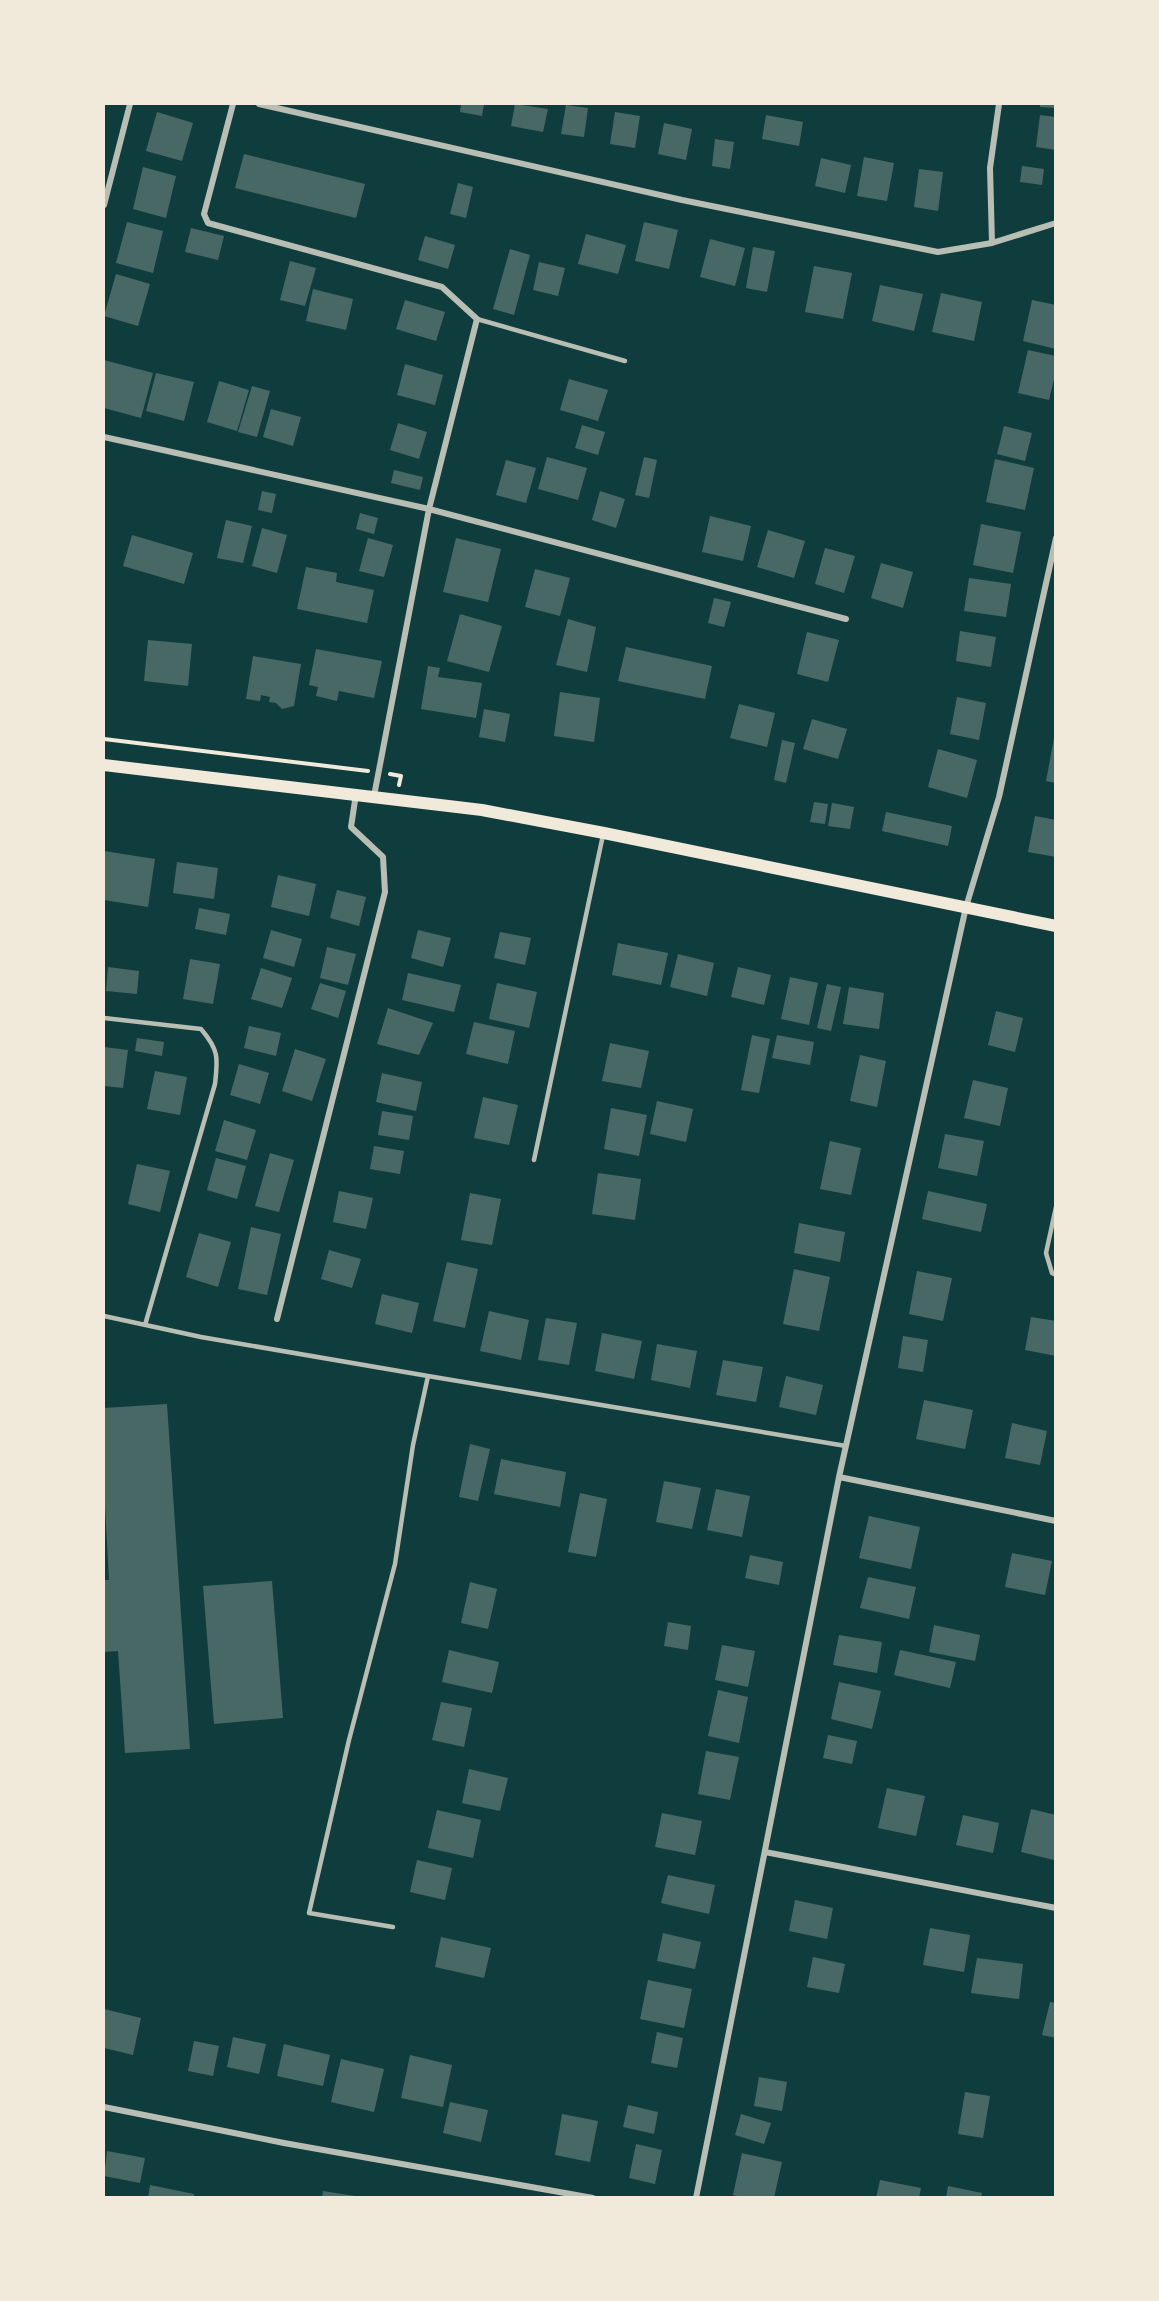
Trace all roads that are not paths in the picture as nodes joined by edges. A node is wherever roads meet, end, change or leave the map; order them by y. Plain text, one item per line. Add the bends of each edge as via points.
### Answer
1 (130, 104) edge
2 (233, 104) edge
3 (259, 104) edge
4 (999, 104) edge
5 (104, 205) edge
6 (1056, 223) edge
7 (992, 243) junction
8 (477, 319) junction
9 (625, 361) dead end
10 (104, 437) edge
11 (429, 509) junction
12 (1056, 538) edge
13 (846, 619) dead end
14 (104, 765) edge
15 (356, 794) junction
16 (374, 796) junction
17 (604, 832) junction
18 (966, 907) junction
19 (1056, 926) edge
20 (104, 1018) edge
21 (534, 1160) dead end
22 (1056, 1207) edge
23 (1056, 1275) edge
24 (104, 1316) edge
25 (277, 1319) dead end
26 (146, 1325) junction
27 (428, 1376) junction
28 (846, 1446) junction
29 (839, 1477) junction
30 (1056, 1521) edge
31 (765, 1852) junction
32 (1056, 1908) edge
33 (393, 1927) dead end
34 (104, 2107) edge
35 (593, 2198) edge
36 (696, 2198) edge

1 - 5 street
2 - 8 street via 204,214 208,224 442,287
3 - 7 street via 682,200 938,252
4 - 7 street via 990,168
6 - 7 street
8 - 9 lane
8 - 11 street
10 - 11 street
11 - 13 street
11 - 16 street
12 - 18 street via 999,797
14 - 15 main road
15 - 16 main road
15 - 25 street via 351,827 383,857 385,892
16 - 17 main road via 483,810
17 - 18 main road
17 - 21 lane
18 - 19 main road
18 - 28 street
20 - 26 lane via 201,1029 214,1044 217,1063 215,1084
22 - 23 lane via 1046,1253
24 - 26 lane
26 - 27 lane
27 - 28 lane
27 - 33 lane via 412,1445 395,1564 309,1913
28 - 29 street
29 - 30 street
29 - 31 street
31 - 32 street
31 - 36 street
34 - 35 street

